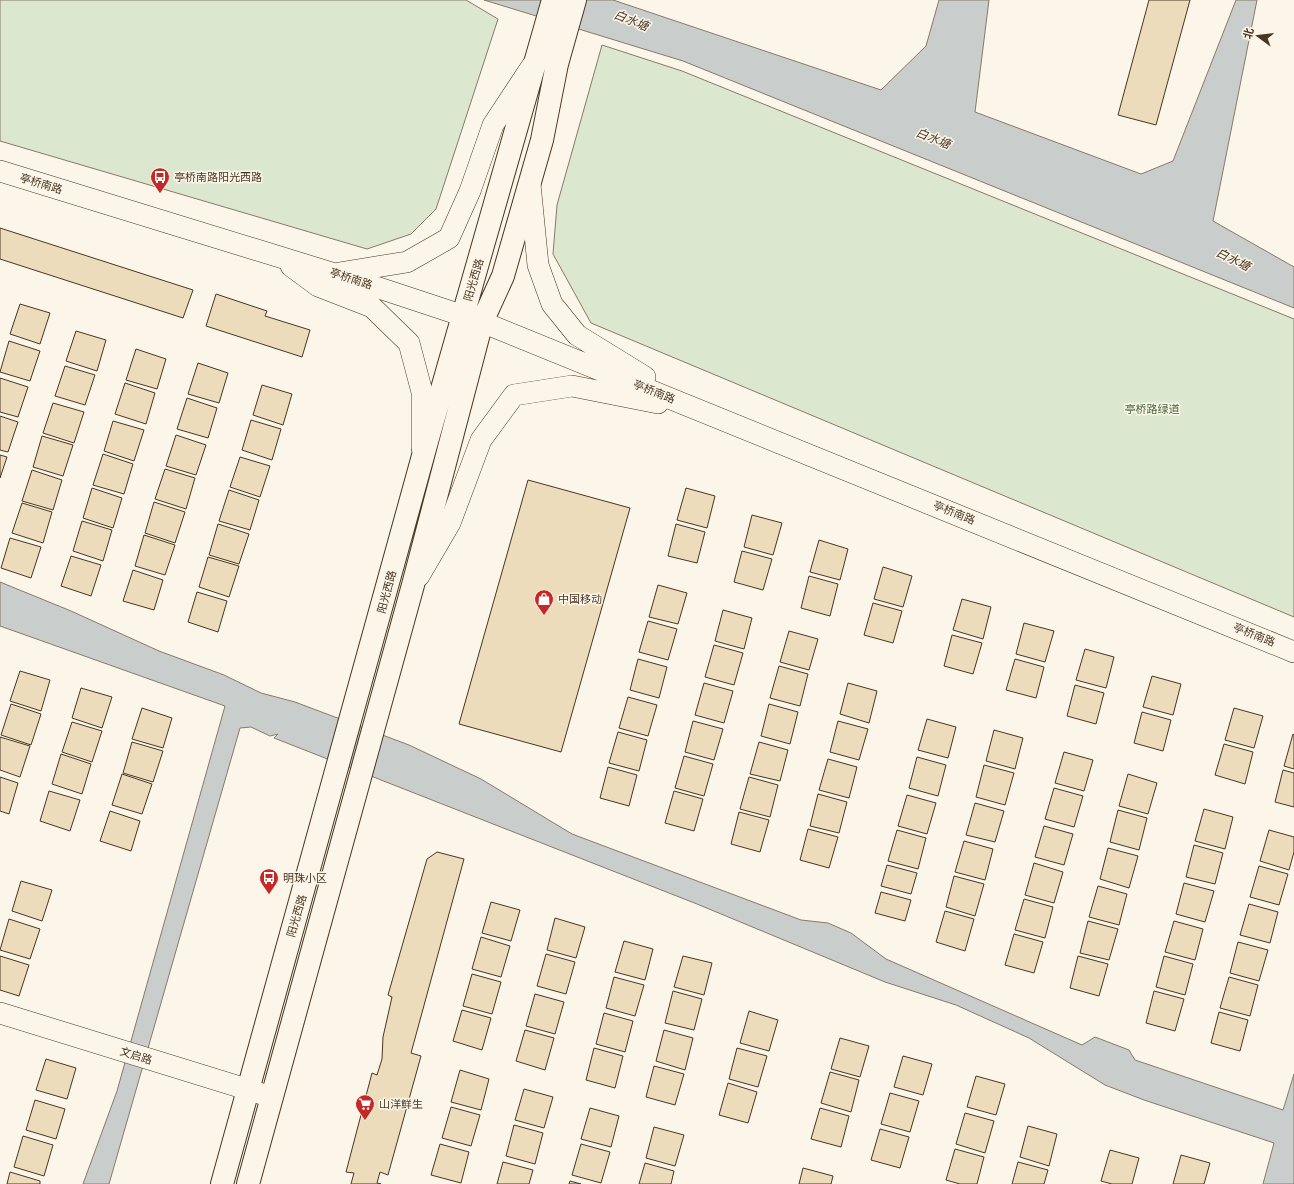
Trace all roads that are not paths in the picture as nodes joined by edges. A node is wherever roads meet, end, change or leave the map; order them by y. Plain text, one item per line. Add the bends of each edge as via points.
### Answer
1 (553, 0) edge
2 (575, 0) edge
3 (547, 61) junction
4 (0, 171) edge
5 (530, 182) junction
6 (279, 257) junction
7 (335, 274) junction
8 (473, 319) junction
9 (709, 414) junction
10 (422, 463) junction
11 (413, 585) junction
12 (1294, 652) edge
13 (0, 1013) edge
14 (248, 1090) junction
15 (272, 1097) junction
16 (222, 1184) edge
17 (248, 1184) edge

1 - 3 main road, 阳光西路
2 - 3 main road, 阳光西路
3 - 5 main road, 阳光西路 via 542,140
3 - 7 street via 493,125 470,192 449,238 407,262
3 - 8 main road, 阳光西路
4 - 6 street, 亭桥南路
5 - 8 main road, 阳光西路 via 503,276
5 - 9 street via 538,265 552,304 577,335
6 - 7 street, 亭桥南路
6 - 10 street via 318,286 372,307 409,343 422,392
7 - 8 street, 亭桥南路
8 - 9 street, 亭桥南路
8 - 10 main road, 阳光西路
8 - 11 main road, 阳光西路
9 - 11 street via 572,386 514,395 480,440 450,522
9 - 12 street, 亭桥南路
10 - 14 main road, 阳光西路
11 - 15 main road, 阳光西路
13 - 14 street, 文启路
14 - 15 street, 文启路
14 - 16 main road, 阳光西路
15 - 17 main road, 阳光西路

